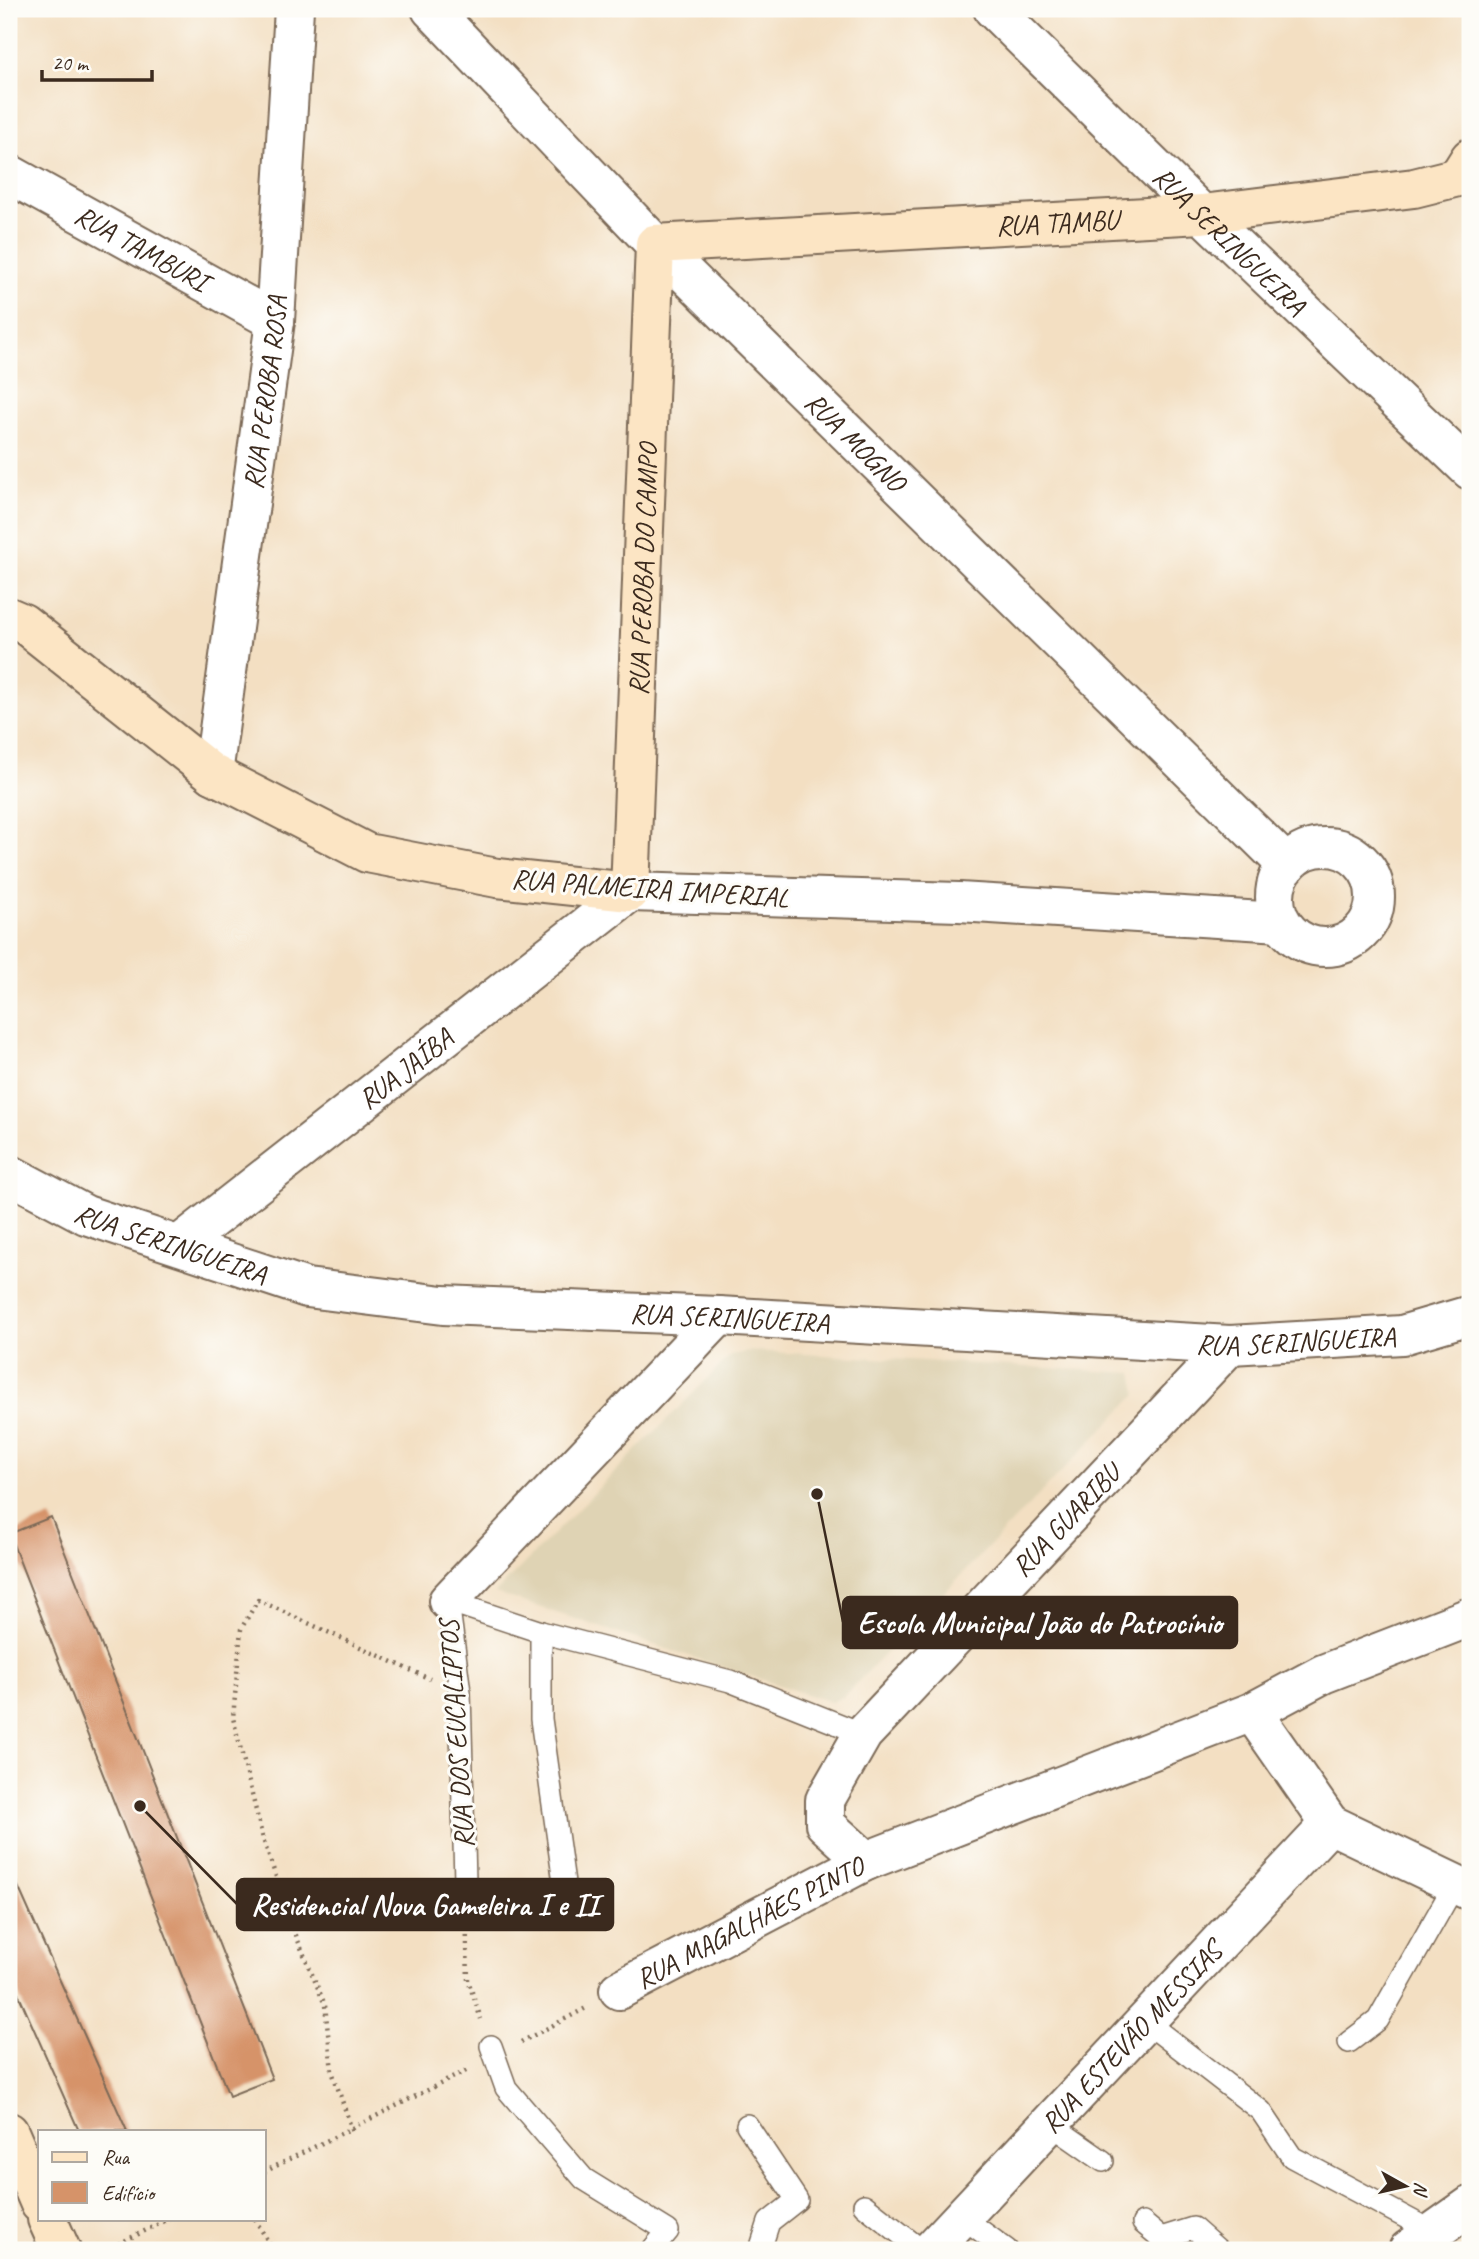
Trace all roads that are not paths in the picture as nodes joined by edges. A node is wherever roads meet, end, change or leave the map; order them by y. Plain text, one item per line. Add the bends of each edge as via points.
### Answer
1 (294, 9) edge
2 (431, 9) edge
3 (993, 9) edge
4 (1464, 167) edge
5 (9, 174) edge
6 (1202, 214) junction
7 (655, 244) junction
8 (275, 321) junction
9 (1470, 470) edge
10 (9, 617) edge
11 (213, 774) junction
12 (1287, 865) junction
13 (630, 892) junction
14 (1281, 922) junction
15 (9, 1174) edge
16 (179, 1245) junction
17 (1470, 1315) edge
18 (719, 1316) junction
19 (1230, 1345) junction
20 (448, 1601) junction
21 (1470, 1617) edge
22 (541, 1632) junction
23 (1252, 1712) junction
24 (863, 1734) junction
25 (1331, 1825) junction
26 (866, 1861) junction
27 (465, 1881) road end
28 (1462, 1888) edge
29 (565, 1891) dead end
30 (619, 1990) road end
31 (1146, 2022) junction
32 (1349, 2042) dead end
33 (493, 2051) road end
34 (1050, 2123) junction
35 (747, 2125) dead end
36 (9, 2132) edge
37 (1103, 2161) dead end
38 (38, 2199) edge
39 (864, 2205) dead end
40 (962, 2217) junction
41 (47, 2220) edge
42 (1143, 2223) dead end
43 (1449, 2224) edge
44 (61, 2250) edge
45 (652, 2250) edge
46 (760, 2250) edge
47 (921, 2250) edge
48 (931, 2250) edge
49 (1007, 2250) edge
50 (1217, 2250) edge

1 - 8 street, RUA PEROBA ROSA
2 - 7 street, RUA MOGNO
3 - 6 street, RUA SERINGUEIRA
4 - 6 street, RUA TAMBU via 1415,188
5 - 8 street, RUA TAMBURI
6 - 7 street, RUA TAMBU
6 - 9 street, RUA SERINGUEIRA
7 - 12 street, RUA MOGNO
7 - 13 street, RUA PEROBA DO CAMPO
8 - 11 street, RUA PEROBA ROSA
10 - 11 street, RUA PALMEIRA IMPERIAL via 23,623
11 - 13 street, RUA PALMEIRA IMPERIAL via 367,853 497,878
12 - 14 street via 1275,892
12 - 14 street via 1315,848 1348,852 1362,862 1375,894 1373,910 1355,938 1331,946 1306,944
13 - 14 street, RUA PALMEIRA IMPERIAL via 959,902
13 - 16 street, RUA JAÍBA
15 - 16 street, RUA SERINGUEIRA via 86,1215
16 - 18 street, RUA SERINGUEIRA via 307,1288 443,1305
17 - 19 street, RUA SERINGUEIRA via 1402,1335
18 - 19 street, RUA SERINGUEIRA
18 - 20 street, RUA DOS EUCALIPTOS
19 - 24 street, RUA GUARIBU
20 - 22 lane
20 - 27 lane, RUA DOS EUCALIPTOS via 460,1692
21 - 23 street, RUA MAGALHÃES PINTO via 1323,1674
22 - 24 lane via 730,1681
22 - 29 lane via 541,1719
23 - 25 street
23 - 26 street, RUA MAGALHÃES PINTO
24 - 26 street, RUA GUARIBU via 825,1800 825,1824
25 - 28 street
25 - 31 street, RUA ESTEVÃO MESSIAS
26 - 30 street, RUA MAGALHÃES PINTO
28 - 32 lane via 1378,2020
31 - 34 street, RUA ESTEVÃO MESSIAS
31 - 43 lane via 1261,2111 1292,2157
33 - 45 lane via 506,2088 584,2179 668,2231
34 - 37 lane
34 - 40 street, RUA ESTEVÃO MESSIAS
35 - 46 lane via 797,2200 769,2222
36 - 38 street
39 - 47 lane
40 - 48 street, RUA ESTEVÃO MESSIAS
40 - 49 lane
41 - 44 street
42 - 50 lane via 1161,2238 1193,2228

